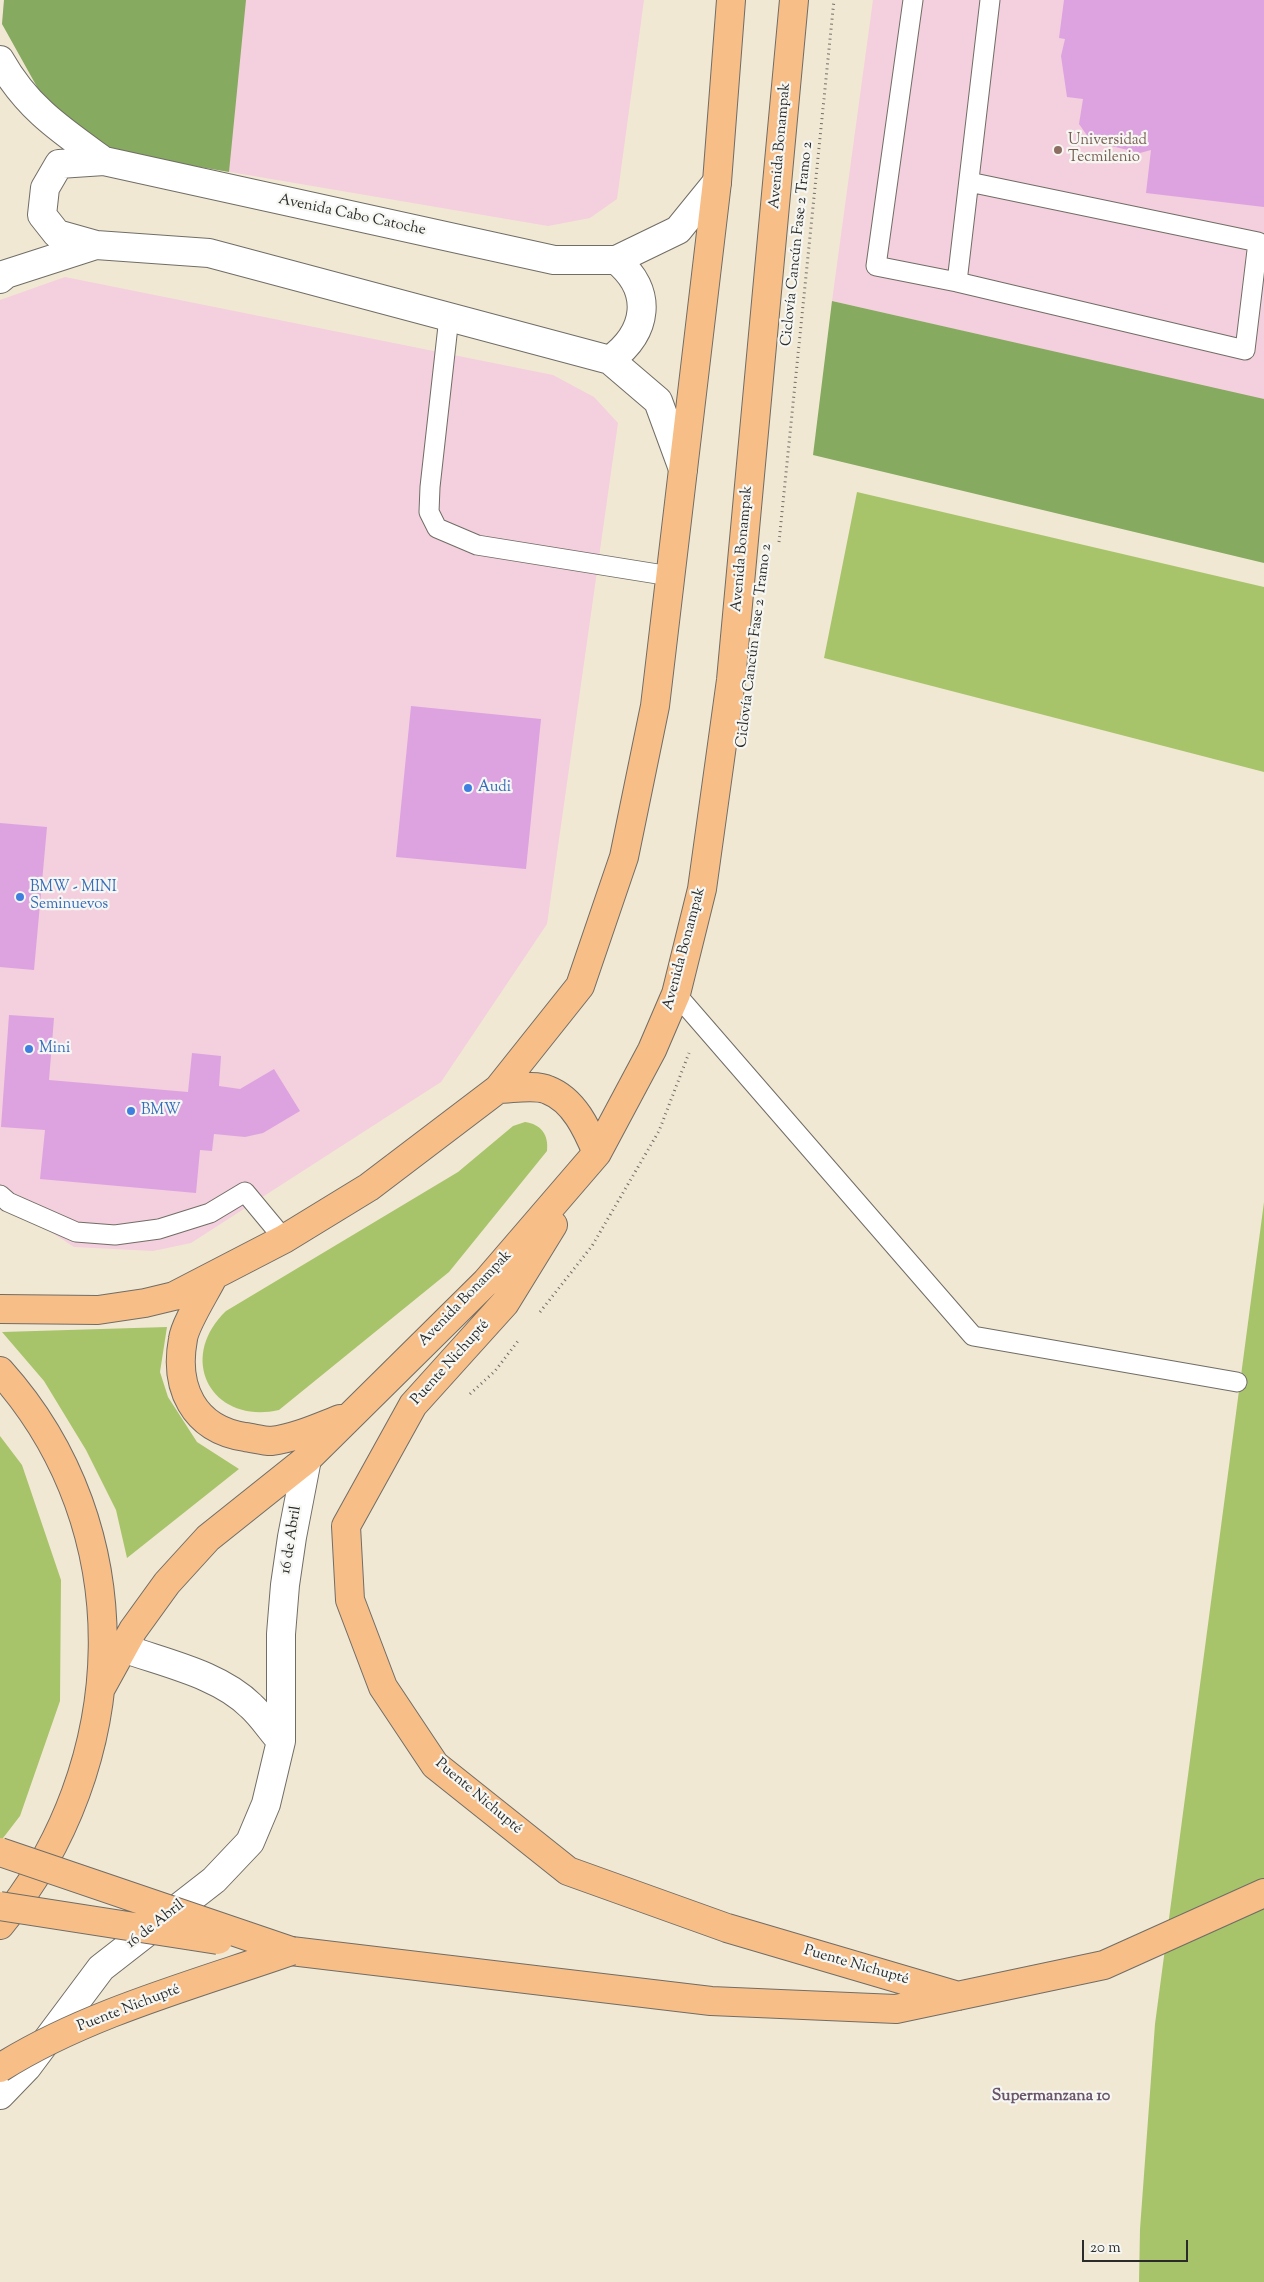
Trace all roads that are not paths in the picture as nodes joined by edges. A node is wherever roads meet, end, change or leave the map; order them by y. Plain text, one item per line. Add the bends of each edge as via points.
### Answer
1 (731, 0) edge
2 (794, 0) edge
3 (914, 0) edge
4 (990, 0) edge
5 (0, 60) edge
6 (104, 161) junction
7 (718, 182) junction
8 (969, 182) junction
9 (96, 245) junction
10 (616, 260) junction
11 (0, 279) edge
12 (956, 282) junction
13 (449, 317) junction
14 (610, 360) junction
15 (683, 469) junction
16 (670, 576) junction
17 (676, 994) junction
18 (498, 1089) junction
19 (598, 1153) junction
20 (3, 1201) edge
21 (284, 1240) junction
22 (213, 1278) junction
23 (0, 1309) edge
24 (0, 1371) edge
25 (1237, 1382) dead end
26 (352, 1414) junction
27 (307, 1458) junction
28 (123, 1648) junction
29 (101, 1688) junction
30 (280, 1741) junction
31 (0, 1852) edge
32 (1264, 1893) edge
33 (0, 1906) edge
34 (0, 1925) edge
35 (292, 1951) junction
36 (958, 1996) junction
37 (0, 2068) edge
38 (0, 2095) edge

1 - 7 main road
2 - 17 main road, Avenida Bonampak via 731,680 702,889
3 - 12 lane via 876,266
4 - 8 lane
5 - 6 street, Avenida Cabo Catoche via 12,82 47,120
6 - 9 street via 59,164 45,188 42,215 57,234
6 - 10 street, Avenida Cabo Catoche via 554,260
7 - 10 street, Avenida Cabo Catoche via 678,230
7 - 15 main road
8 - 12 lane
8 - 12 lane via 1258,242 1244,350
9 - 11 street via 6,274
9 - 13 street via 208,253
10 - 14 street via 636,283 642,312 632,339
13 - 14 street
13 - 16 lane via 430,487 429,512 437,528 477,545
14 - 15 street via 658,401
15 - 16 main road
16 - 18 main road via 655,706 624,858 580,986
17 - 19 main road, Avenida Bonampak via 652,1050
17 - 25 lane via 973,1336
18 - 19 main road via 547,1089 564,1099 580,1117
18 - 21 main road via 369,1187
19 - 26 main road, Avenida Bonampak via 486,1282
19 - 36 main road, Puente Nichupté via 505,1303 413,1405 346,1526 350,1600 382,1687 435,1765 568,1871 728,1928
20 - 21 lane via 76,1232 115,1235 159,1229 210,1213 245,1192
21 - 22 main road
22 - 23 main road via 174,1296 98,1310
22 - 26 main road via 183,1337 180,1372 189,1401 210,1426 235,1436 269,1441 302,1434
24 - 29 main road via 43,1430 67,1477 86,1528 101,1607
26 - 27 main road, Avenida Bonampak
27 - 28 main road, Avenida Bonampak via 208,1538 167,1582
27 - 30 street, 16 de Abril via 285,1585
28 - 29 main road, Avenida Bonampak
28 - 30 street via 198,1674 228,1689 251,1705
29 - 34 main road via 87,1761 67,1818 44,1865
30 - 38 street, 16 de Abril via 266,1804 250,1842 214,1880 101,1968 26,2067
31 - 35 main road, Puente Nichupté, bridge
32 - 36 main road, Puente Nichupté via 1104,1964
33 - 35 main road, Puente Nichupté, bridge
35 - 36 main road, Puente Nichupté via 711,2002 896,2009
35 - 37 main road, Puente Nichupté, bridge via 98,2018 18,2056

